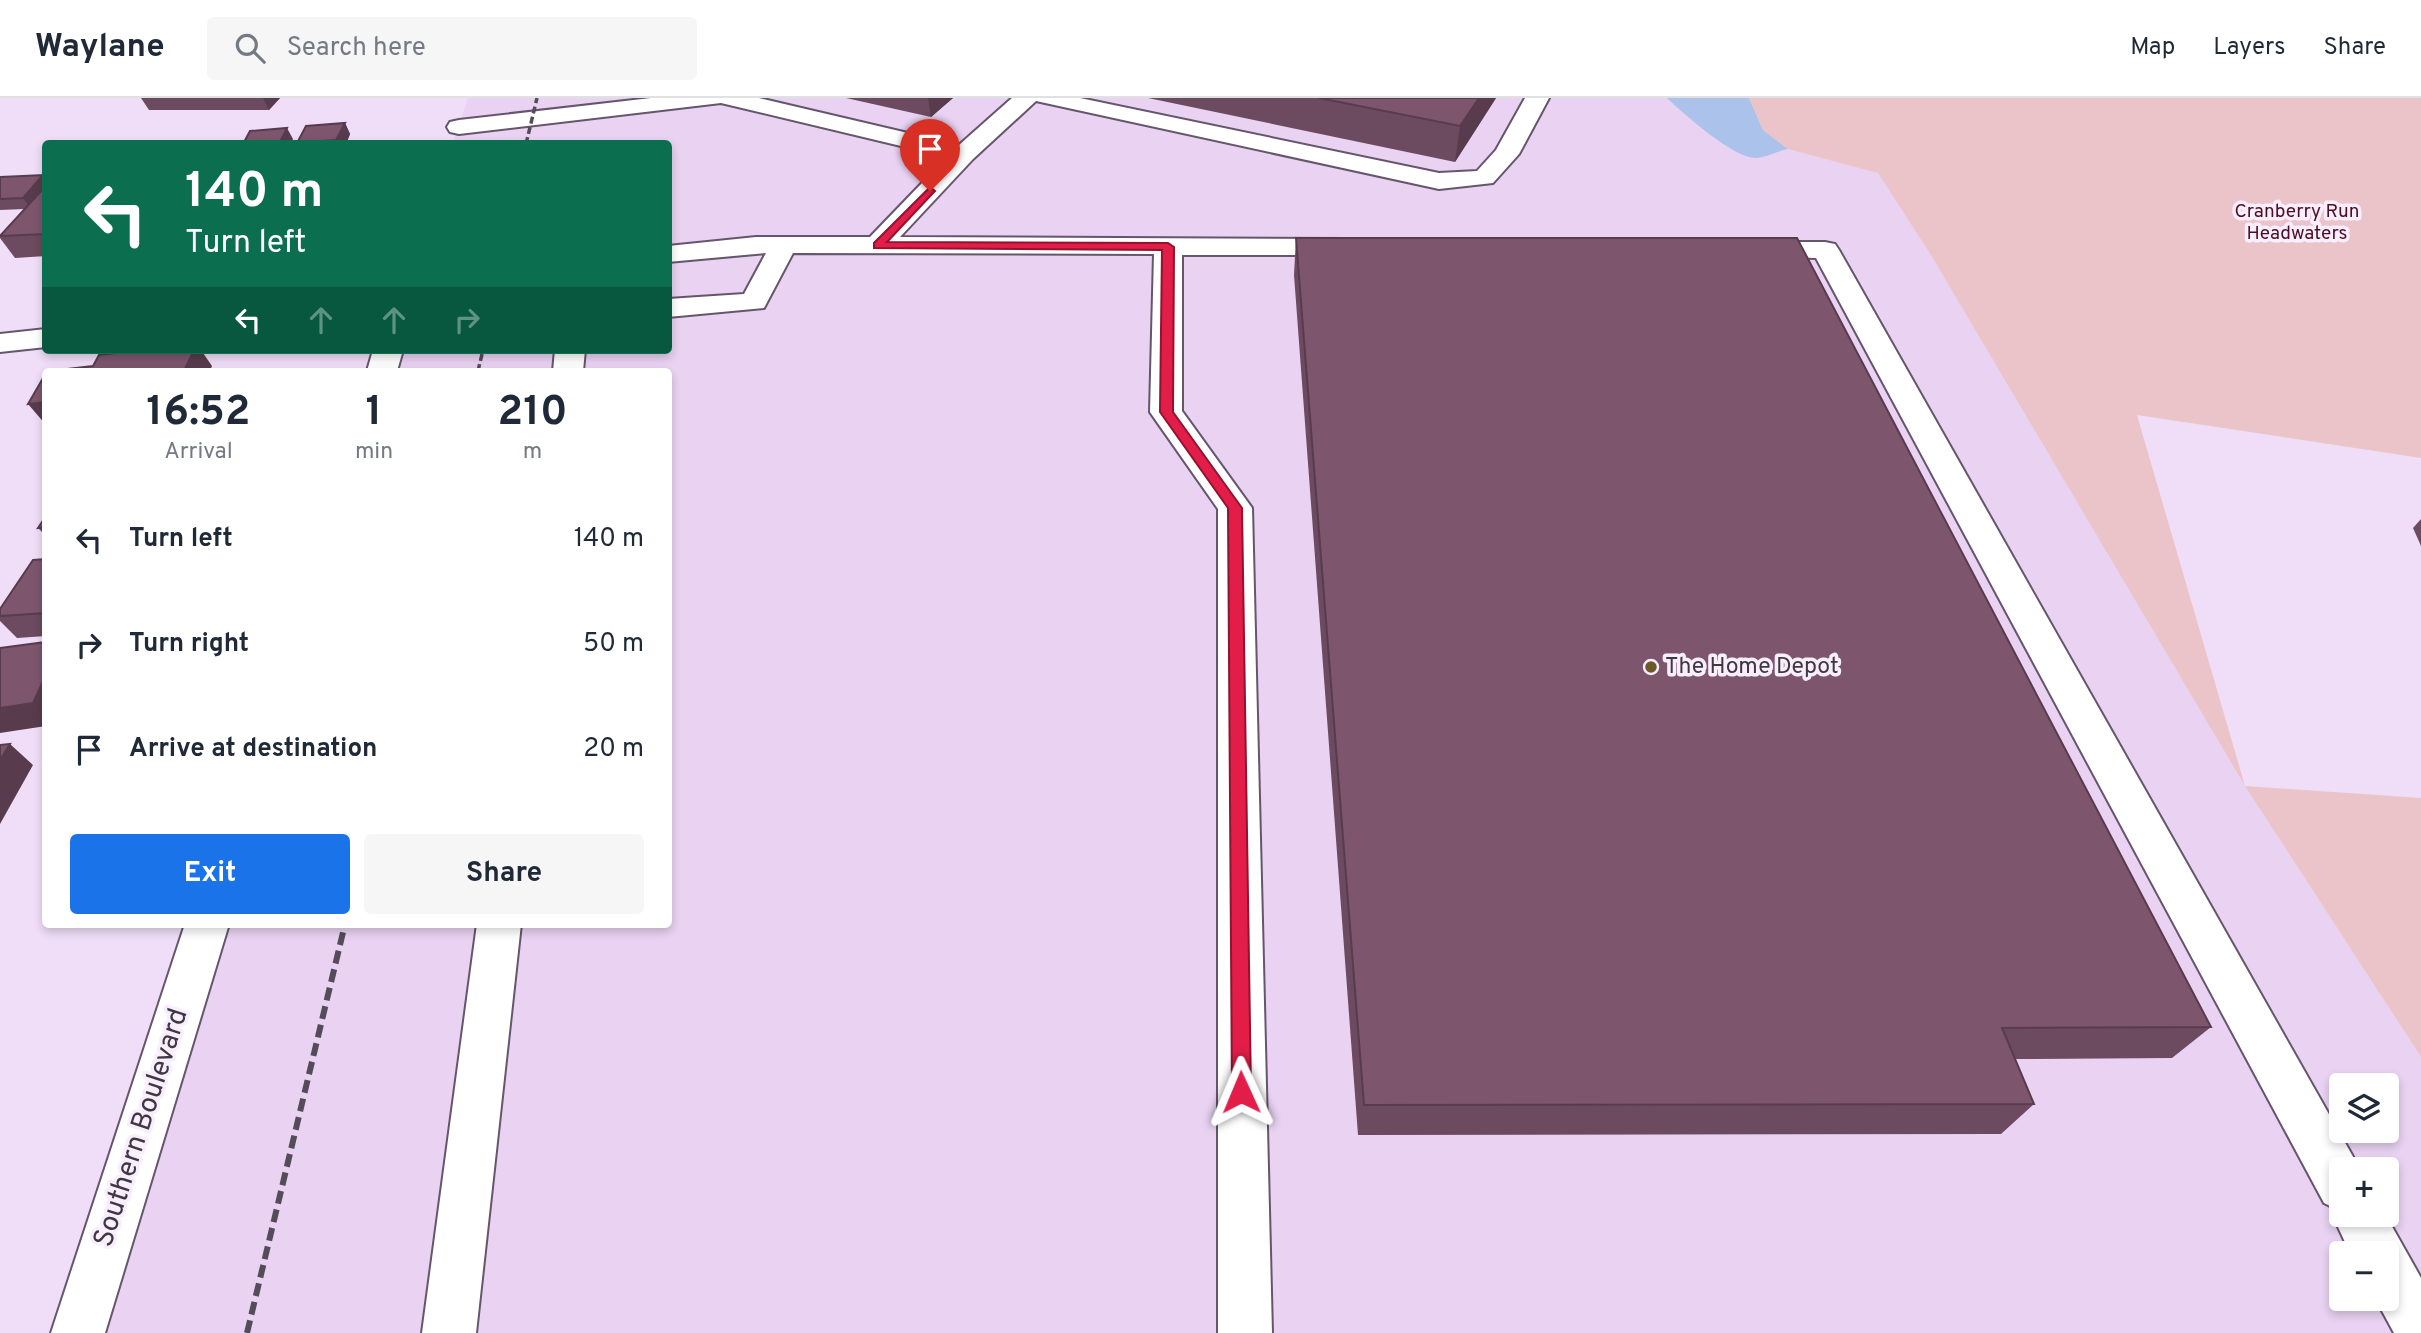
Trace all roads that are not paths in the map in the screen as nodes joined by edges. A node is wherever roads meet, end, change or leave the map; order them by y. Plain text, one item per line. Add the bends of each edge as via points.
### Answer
1 (468, 98) edge
2 (713, 98) edge
3 (729, 98) edge
4 (1026, 98) edge
5 (1046, 98) edge
6 (1537, 98) edge
7 (456, 135) edge
8 (964, 154) junction
9 (784, 245) junction
10 (878, 245) junction
11 (1168, 247) junction
12 (1378, 248) edge
13 (1727, 249) edge
14 (672, 254) edge
15 (672, 308) edge
16 (42, 338) edge
17 (0, 343) edge
18 (206, 928) edge
19 (499, 928) edge
20 (2329, 1162) edge
21 (2399, 1291) edge
22 (2421, 1330) edge
23 (78, 1333) edge
24 (449, 1333) edge
25 (1245, 1333) edge

1 - 7 street
2 - 7 street
3 - 8 street
4 - 8 street
5 - 6 street via 1439,181 1484,178 1507,154
8 - 10 street
9 - 10 street
9 - 14 street
9 - 15 street via 754,302
10 - 11 street
11 - 12 street
11 - 25 street via 1166,412 1235,508
13 - 20 street via 1825,250
16 - 17 street
18 - 23 street, Southern Boulevard
19 - 24 street
21 - 22 street

